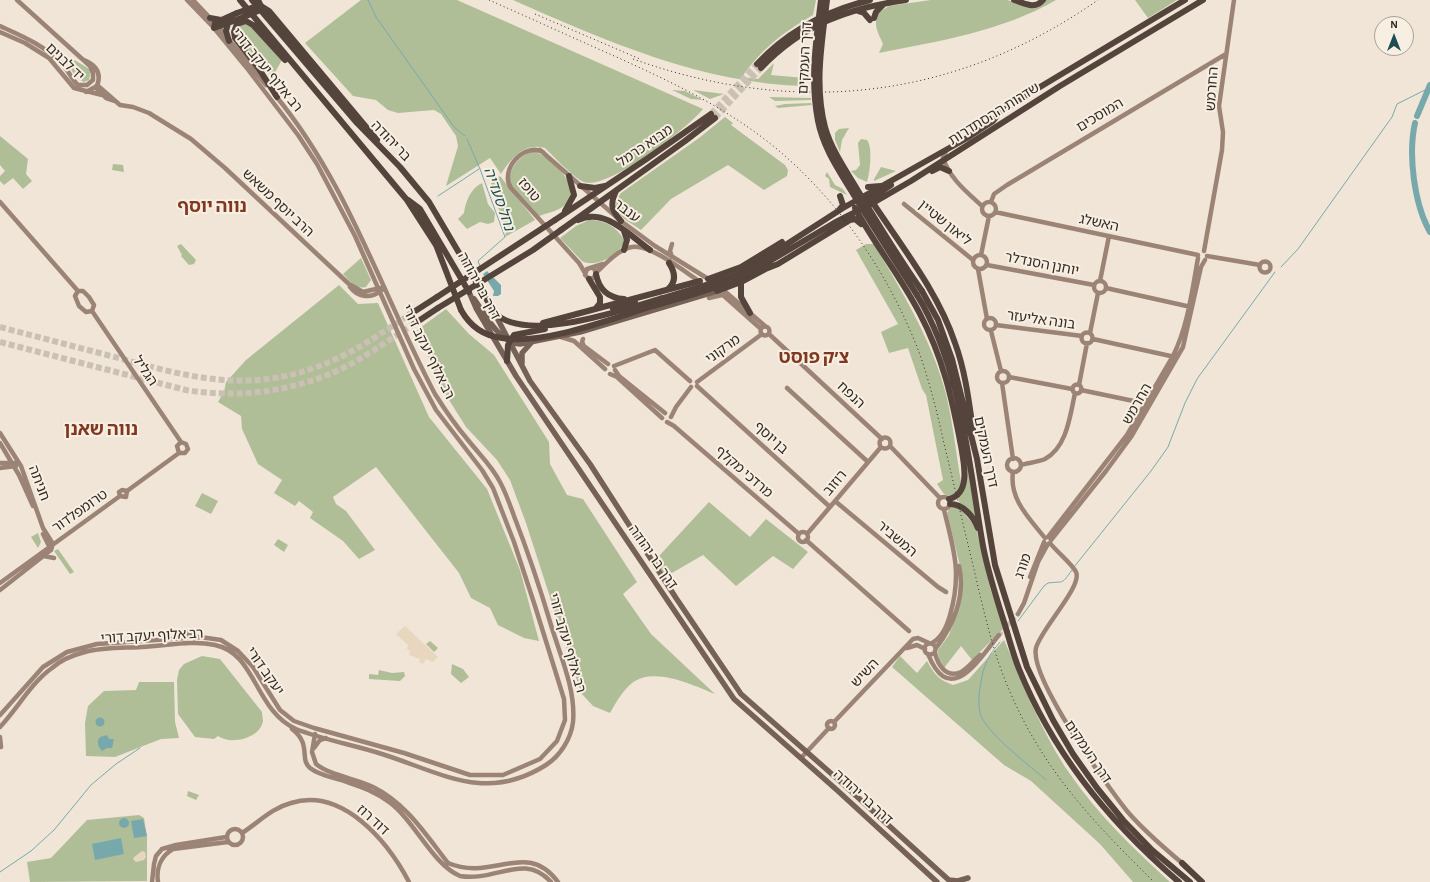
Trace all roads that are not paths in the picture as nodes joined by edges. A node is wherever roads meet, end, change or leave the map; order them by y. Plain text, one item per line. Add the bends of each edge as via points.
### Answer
1 (17, 0) edge
2 (187, 0) edge
3 (193, 0) edge
4 (240, 0) edge
5 (252, 0) edge
6 (258, 0) edge
7 (821, 0) edge
8 (827, 0) edge
9 (906, 0) edge
10 (1014, 0) edge
11 (1043, 0) edge
12 (1185, 0) edge
13 (1203, 0) edge
14 (1234, 0) edge
15 (866, 2) edge
16 (884, 4) junction
17 (261, 6) junction
18 (854, 8) junction
19 (210, 18) junction
20 (225, 22) junction
21 (0, 26) edge
22 (216, 26) junction
23 (0, 32) edge
24 (230, 40) junction
25 (1226, 54) junction
26 (759, 66) tunnel mouth
27 (94, 84) junction
28 (86, 92) junction
29 (102, 95) junction
30 (277, 97) junction
31 (115, 101) junction
32 (330, 109) junction
33 (946, 150) junction
34 (944, 160) junction
35 (400, 167) junction
36 (949, 171) junction
37 (569, 176) junction
38 (903, 176) junction
39 (911, 181) junction
40 (610, 184) junction
41 (886, 184) junction
42 (580, 186) junction
43 (868, 187) dead end
44 (616, 190) junction
45 (592, 196) junction
46 (840, 196) dead end
47 (880, 199) junction
48 (407, 200) junction
49 (871, 201) junction
50 (0, 202) edge
51 (861, 202) junction
52 (991, 202) junction
53 (598, 203) junction
54 (852, 204) junction
55 (904, 204) dead end
56 (982, 206) junction
57 (856, 211) junction
58 (837, 212) junction
59 (995, 212) junction
60 (562, 215) junction
61 (988, 216) junction
62 (883, 218) junction
63 (621, 221) junction
64 (568, 225) junction
65 (867, 229) junction
66 (622, 230) junction
67 (1109, 236) junction
68 (797, 237) junction
69 (672, 244) dead end
70 (796, 244) junction
71 (624, 250) junction
72 (650, 250) junction
73 (1204, 251) junction
74 (981, 254) junction
75 (1198, 256) junction
76 (1206, 258) junction
77 (671, 260) junction
78 (973, 260) junction
79 (579, 263) junction
80 (987, 265) junction
81 (1260, 265) dead end
82 (768, 268) junction
83 (978, 269) junction
84 (594, 271) junction
85 (746, 272) junction
86 (585, 273) junction
87 (373, 274) junction
88 (723, 274) junction
89 (589, 278) junction
90 (708, 279) junction
91 (1100, 281) junction
92 (700, 282) junction
93 (741, 282) junction
94 (349, 284) junction
95 (712, 285) junction
96 (1094, 285) junction
97 (384, 288) junction
98 (1106, 288) junction
99 (379, 290) junction
100 (78, 291) junction
101 (665, 291) junction
102 (363, 292) junction
103 (469, 292) junction
104 (721, 292) junction
105 (919, 293) junction
106 (1098, 294) junction
107 (367, 296) junction
108 (646, 296) junction
109 (700, 296) junction
110 (694, 298) junction
111 (709, 298) joint
112 (628, 299) junction
113 (384, 301) junction
114 (1191, 307) junction
115 (594, 309) junction
116 (92, 311) junction
117 (494, 312) junction
118 (750, 313) junction
119 (606, 314) junction
120 (409, 315) tunnel mouth
121 (988, 319) junction
122 (414, 324) tunnel mouth
123 (562, 324) junction
124 (528, 325) junction
125 (996, 325) junction
126 (762, 330) junction
127 (991, 331) junction
128 (1090, 333) junction
129 (769, 334) junction
130 (1082, 336) junction
131 (560, 337) junction
132 (583, 338) dead end
133 (1093, 339) junction
134 (510, 341) junction
135 (533, 342) junction
136 (1087, 343) junction
137 (1175, 357) junction
138 (507, 361) junction
139 (608, 364) junction
140 (522, 367) junction
141 (615, 368) junction
142 (605, 369) junction
143 (1001, 371) junction
144 (610, 374) junction
145 (1009, 377) junction
146 (690, 381) junction
147 (1002, 382) junction
148 (697, 384) junction
149 (1079, 385) junction
150 (691, 387) junction
151 (787, 388) dead end
152 (1081, 390) junction
153 (1074, 391) junction
154 (951, 394) junction
155 (1148, 404) junction
156 (668, 417) junction
157 (962, 419) junction
158 (0, 433) edge
159 (882, 439) junction
160 (181, 442) junction
161 (0, 443) edge
162 (890, 446) junction
163 (881, 447) junction
164 (179, 453) junction
165 (8, 456) junction
166 (977, 459) junction
167 (1013, 459) junction
168 (868, 462) junction
169 (1, 463) edge
170 (19, 463) junction
171 (13, 465) junction
172 (1021, 465) junction
173 (0, 468) edge
174 (6, 468) junction
175 (1013, 472) junction
176 (20, 475) junction
177 (940, 498) junction
178 (835, 501) junction
179 (950, 501) junction
180 (830, 507) junction
181 (944, 510) junction
182 (799, 534) junction
183 (807, 534) junction
184 (63, 536) junction
185 (47, 538) junction
186 (806, 540) junction
187 (1048, 541) junction
188 (983, 545) junction
189 (51, 546) junction
190 (43, 554) junction
191 (54, 558) dead end
192 (956, 559) junction
193 (0, 583) edge
194 (0, 590) edge
195 (946, 592) dead end
196 (1018, 614) tunnel mouth
197 (909, 631) dead end
198 (999, 635) tunnel mouth
199 (194, 638) junction
200 (179, 639) junction
201 (930, 643) junction
202 (989, 647) junction
203 (924, 649) junction
204 (935, 650) junction
205 (928, 654) junction
206 (897, 657) junction
207 (0, 715) edge
208 (286, 724) junction
209 (1, 726) edge
210 (314, 728) junction
211 (0, 732) edge
212 (309, 733) junction
213 (316, 735) junction
214 (0, 737) edge
215 (326, 738) junction
216 (1, 747) dead end
217 (305, 749) junction
218 (312, 752) junction
219 (808, 752) junction
220 (800, 758) junction
221 (242, 832) junction
222 (226, 837) junction
223 (228, 842) junction
224 (1182, 864) joint
225 (968, 878) dead end
226 (497, 879) dead end
227 (152, 881) edge
228 (489, 881) dead end
229 (949, 881) edge
230 (158, 882) edge
231 (408, 882) edge
232 (551, 882) edge
233 (558, 882) edge
234 (937, 882) edge
235 (1179, 882) edge
236 (1190, 882) edge
237 (1202, 882) edge

1 - 27 street, יד לבנים via 92,69
2 - 22 street
3 - 19 street
4 - 32 highway, בר יהודה
5 - 35 highway, בר יהודה via 357,123
6 - 17 highway
7 - 105 highway, דרך העמקים, bridge via 813,73 816,111 822,136 830,155 862,209
8 - 105 highway, דרך העמקים, bridge via 819,74 821,106 828,134 835,152
9 - 16 highway
10 - 11 highway via 1033,6
12 - 33 highway, שדרות ההסתדרות via 1030,93 1000,112 993,121
13 - 34 highway, שדרות ההסתדרות
14 - 25 street, החרמש
15 - 16 highway
15 - 18 highway
15 - 18 highway
16 - 18 highway via 872,19
17 - 20 highway, bridge
17 - 35 highway via 269,11
18 - 26 highway via 804,32
19 - 20 highway
19 - 22 street
20 - 22 highway
20 - 24 highway
21 - 27 street, יד לבנים via 53,55 78,85
22 - 24 street, רב אלוף יעקב דורי
22 - 87 street, רב אלוף יעקב דורי via 317,164 340,204
23 - 28 street, יד לבנים via 37,50 54,64 74,88
24 - 30 street, רב אלוף יעקב דורי
25 - 52 street, המוסכים via 1007,184 994,194
25 - 73 street, החרמש via 1219,106 1223,132 1222,150
27 - 28 street, יד לבנים
27 - 29 street
27 - 31 street
28 - 29 street
29 - 31 street
30 - 32 highway via 235,38 235,29 239,23 246,21 253,25
30 - 97 street, רב אלוף יעקב דורי via 325,167
31 - 94 street, הרב יוסף משאש via 165,122 191,139
32 - 48 highway, בר יהודה
33 - 34 street
33 - 38 highway, שדרות ההסתדרות
34 - 36 street
34 - 39 highway, שדרות ההסתדרות
35 - 117 highway, בר יהודה via 429,202
36 - 39 highway via 938,168
36 - 56 street via 960,186
37 - 42 street, ענבר
37 - 60 highway via 574,195
37 - 79 street, טופז via 540,150 530,149 508,169 507,181
38 - 41 highway, שדרות ההסתדרות
38 - 49 highway
39 - 47 highway, שדרות ההסתדרות
40 - 42 highway via 595,188
40 - 44 highway, מבוא כרמל via 713,116 685,142
40 - 45 highway, מבוא כרמל
41 - 43 highway
41 - 51 highway, שדרות ההסתדרות
42 - 45 street, ענבר
44 - 53 highway, מבוא כרמל
44 - 63 highway via 611,207
45 - 53 street, ענבר
45 - 60 highway, מבוא כרמל
46 - 58 highway via 843,205
47 - 49 highway, שדרות ההסתדרות
47 - 62 highway
48 - 85 highway, bridge via 436,246 461,310 470,324 484,333 501,338 525,339 565,332 705,290
48 - 103 highway, דרך בר יהודה via 420,209
49 - 51 highway
49 - 57 highway, שדרות ההסתדרות
49 - 62 highway
50 - 100 street, הגליל
51 - 54 highway
51 - 57 highway
52 - 56 street
52 - 59 street via 996,206
53 - 63 street, ענבר
53 - 64 highway, מבוא כרמל
54 - 57 highway
54 - 58 highway
55 - 78 street, ליאון שטיין
56 - 61 street via 983,213
57 - 65 highway
57 - 70 highway, שדרות ההסתדרות
58 - 68 highway
59 - 61 street
59 - 67 street, האשלג
60 - 120 highway, מבוא כרמל, bridge
61 - 74 street
62 - 166 highway via 930,290 956,343 966,387
63 - 77 street, ענבר
64 - 66 highway via 583,218 598,216
64 - 122 highway, bridge via 533,250
65 - 82 highway via 861,226 857,219 852,219
65 - 154 highway via 920,314 937,350
66 - 71 highway via 627,238
66 - 72 highway
67 - 75 street, האשלג
67 - 91 street
68 - 85 highway
68 - 88 highway via 784,241 741,267
69 - 77 street
70 - 82 highway via 788,254
70 - 85 highway
71 - 72 street via 633,247
71 - 84 street
72 - 77 street, ענבר
73 - 75 street
73 - 76 street
74 - 78 street
74 - 80 street via 987,258
75 - 76 street, האשלג
75 - 114 street, החרמש
76 - 81 street, האשלג
76 - 114 street, החרמש
77 - 90 street, ענבר
77 - 92 street, ענבר
77 - 101 highway via 674,278 671,286
78 - 83 street via 974,267
79 - 84 street
79 - 86 street, טופז
80 - 83 street via 984,269
80 - 96 street, יוחנן הסנדלר
82 - 93 highway
83 - 121 street
84 - 86 street
84 - 89 street via 593,278
84 - 112 highway via 605,293 614,298
85 - 119 highway, bridge
86 - 89 street, טופז
87 - 99 street, רב אלוף יעקב דורי
87 - 102 street via 373,285
88 - 90 highway
88 - 95 highway
89 - 115 highway via 601,299 600,305
90 - 92 street
90 - 95 main road
91 - 96 street
91 - 98 street
92 - 95 street
92 - 101 highway
93 - 104 highway
93 - 118 highway via 741,297
94 - 102 street
94 - 107 street via 356,294
95 - 104 highway
95 - 109 main road
96 - 106 street via 1094,290
97 - 99 street
97 - 215 street, רב אלוף יעקב דורי via 435,394 450,418 490,466 502,485 523,538 569,684 573,724 565,745 551,762 529,775 495,784 467,782
98 - 106 street via 1103,293
98 - 114 street
99 - 102 street
99 - 107 street
99 - 113 street, רב אלוף יעקב דורי
100 - 116 street, הגליל via 83,291 89,296 94,305
100 - 116 street, הגליל via 75,296 79,306 86,312
101 - 108 highway
103 - 134 main road via 497,330
103 - 138 main road, דרך בר יהודה
104 - 109 main road
104 - 111 street
104 - 118 street
104 - 126 street
105 - 157 highway, דרך העמקים via 940,339
105 - 166 highway, דרך העמקים via 938,320 947,343
106 - 128 street
107 - 113 street
108 - 112 highway
108 - 119 highway
109 - 110 main road
110 - 111 main road
110 - 131 main road
112 - 115 highway
113 - 210 street, רב אלוף יעקב דורי via 414,369 436,410 493,488 514,542 564,699 565,720 557,741 540,759 511,773 490,777 470,776
114 - 137 street, החרמש via 1185,340
115 - 124 highway
116 - 160 street, הגליל
117 - 124 highway via 509,322
117 - 134 main road, דרך בר יהודה
118 - 126 street
119 - 123 highway
121 - 125 street via 994,319
121 - 127 street via 984,325 985,329
123 - 124 highway
123 - 134 highway via 518,333
125 - 127 street
125 - 130 street, בונה אליעזר
126 - 129 street via 765,335
126 - 129 street via 769,328
126 - 148 street, מרקוני
127 - 143 street
128 - 130 street
128 - 133 street
129 - 159 street, הנפח
130 - 136 street via 1083,341
131 - 135 main road
131 - 142 street via 574,341
132 - 139 street via 584,346
133 - 136 street
133 - 137 street, בונה אליעזר
134 - 135 main road via 518,344
134 - 138 highway
134 - 140 main road, דרך בר יהודה
135 - 140 main road via 522,353
136 - 149 street
137 - 155 street, החרמש
138 - 220 main road, דרך בר יהודה via 573,463 734,699
139 - 141 street
139 - 142 street
140 - 219 main road, דרך בר יהודה via 550,411 594,470 736,688 753,706
141 - 144 street
141 - 146 street via 655,350
141 - 156 street, מרדכי מקלף via 619,376
142 - 144 street
143 - 145 street via 1006,372
143 - 147 street via 997,378
144 - 156 street via 617,377 662,418
145 - 147 street
145 - 153 street
146 - 148 street via 694,380
146 - 150 street
147 - 167 street
148 - 150 street
148 - 180 street, בן יוסף
149 - 152 street
149 - 153 street via 1074,385
150 - 156 street
151 - 168 street
152 - 153 street
152 - 155 street
153 - 172 street via 1061,443 1044,459
154 - 157 highway
154 - 179 highway via 963,455 964,475 961,492
155 - 187 street, החרמש via 1131,437
156 - 182 street, מרדכי מקלף via 674,426
157 - 188 highway, דרך העמקים
158 - 170 street, חניתה
159 - 162 street via 888,439
159 - 163 street
160 - 164 street via 177,446
160 - 164 street via 186,444 188,449 185,453
161 - 165 street, חניתה
162 - 163 street via 886,449
162 - 177 street
163 - 168 street, רוזוב
164 - 184 street, טרומפלדור via 127,491 126,497 120,496
165 - 169 street via 7,461
165 - 171 street, חניתה
166 - 236 highway, דרך העמקים via 1002,592 1027,667 1053,720 1089,776 1123,820 1152,850
167 - 172 street
167 - 175 street via 1007,464
168 - 178 street, רוזוב
169 - 171 street
170 - 171 street
170 - 185 street, חניתה
171 - 174 street
171 - 176 street, חניתה
172 - 175 street via 1019,470
173 - 174 street
174 - 176 street
175 - 187 street via 1013,492 1018,502
176 - 185 street, חניתה
177 - 179 street via 946,497
177 - 181 street via 938,505
178 - 180 street, רוזוב
178 - 195 street, המשביר
179 - 181 street via 948,508
179 - 188 highway via 972,518
180 - 183 street, רוזוב
181 - 192 street
182 - 183 street
182 - 186 street via 799,540
183 - 186 street
184 - 185 street
184 - 189 street, טרומפלדור
185 - 189 street, חניתה
185 - 190 street
186 - 197 street
187 - 196 street, מורג
187 - 224 street via 1074,569 1077,577 1075,586 1036,648 1037,662 1050,693 1081,749 1128,812
188 - 235 highway, דרך העמקים via 995,595 1019,670 1046,724 1067,758 1117,823 1146,854
189 - 190 street, טרומפלדור
190 - 191 street
190 - 193 street, טרומפלדור
190 - 194 street, טרומפלדור
192 - 201 street via 956,587 951,610 944,630 938,639
192 - 204 street via 961,581 955,614 950,629
198 - 202 street
199 - 200 street, רב אלוף יעקב דורי
199 - 200 street via 185,632
199 - 210 street, יעקב דורי via 221,640 238,650 253,667 280,710 294,721
200 - 207 street, רב אלוף יעקב דורי via 97,644 67,652 43,667
201 - 203 street
201 - 204 street
201 - 206 street, השיש via 918,638 913,639
202 - 204 street via 965,669 955,674 941,668
202 - 205 street via 970,671 956,679 941,675
203 - 205 street
203 - 206 street via 920,646 910,646
204 - 205 street
206 - 219 street, השיש via 834,722 834,728 829,728
208 - 209 street, רב אלוף יעקב דורי via 269,708 240,660 221,646 198,644 99,649 71,657 55,665 42,677
208 - 212 street, רב אלוף יעקב דורי
208 - 217 street via 300,735
209 - 211 street
210 - 212 street
210 - 213 street
212 - 213 street, רב אלוף יעקב דורי
212 - 217 street
213 - 215 street, רב אלוף יעקב דורי
213 - 218 street
214 - 216 street
215 - 218 street via 318,742
217 - 228 street via 309,768 363,788 389,802 453,873 472,880
218 - 233 street via 318,766 368,784 392,798 410,814 448,863 461,872 490,875 528,865 548,872
219 - 220 street
219 - 229 main road, דרך בר יהודה
220 - 234 main road, דרך בר יהודה
221 - 222 street via 235,830
221 - 223 street via 243,840 240,844 232,845
221 - 231 street, דוד רוז via 275,809 292,802 328,802 348,811 363,823 392,854
222 - 223 street
222 - 227 street via 163,848 156,856
223 - 230 street via 168,852 161,859
224 - 237 highway
225 - 229 main road via 958,882
226 - 232 street via 530,870 542,874

